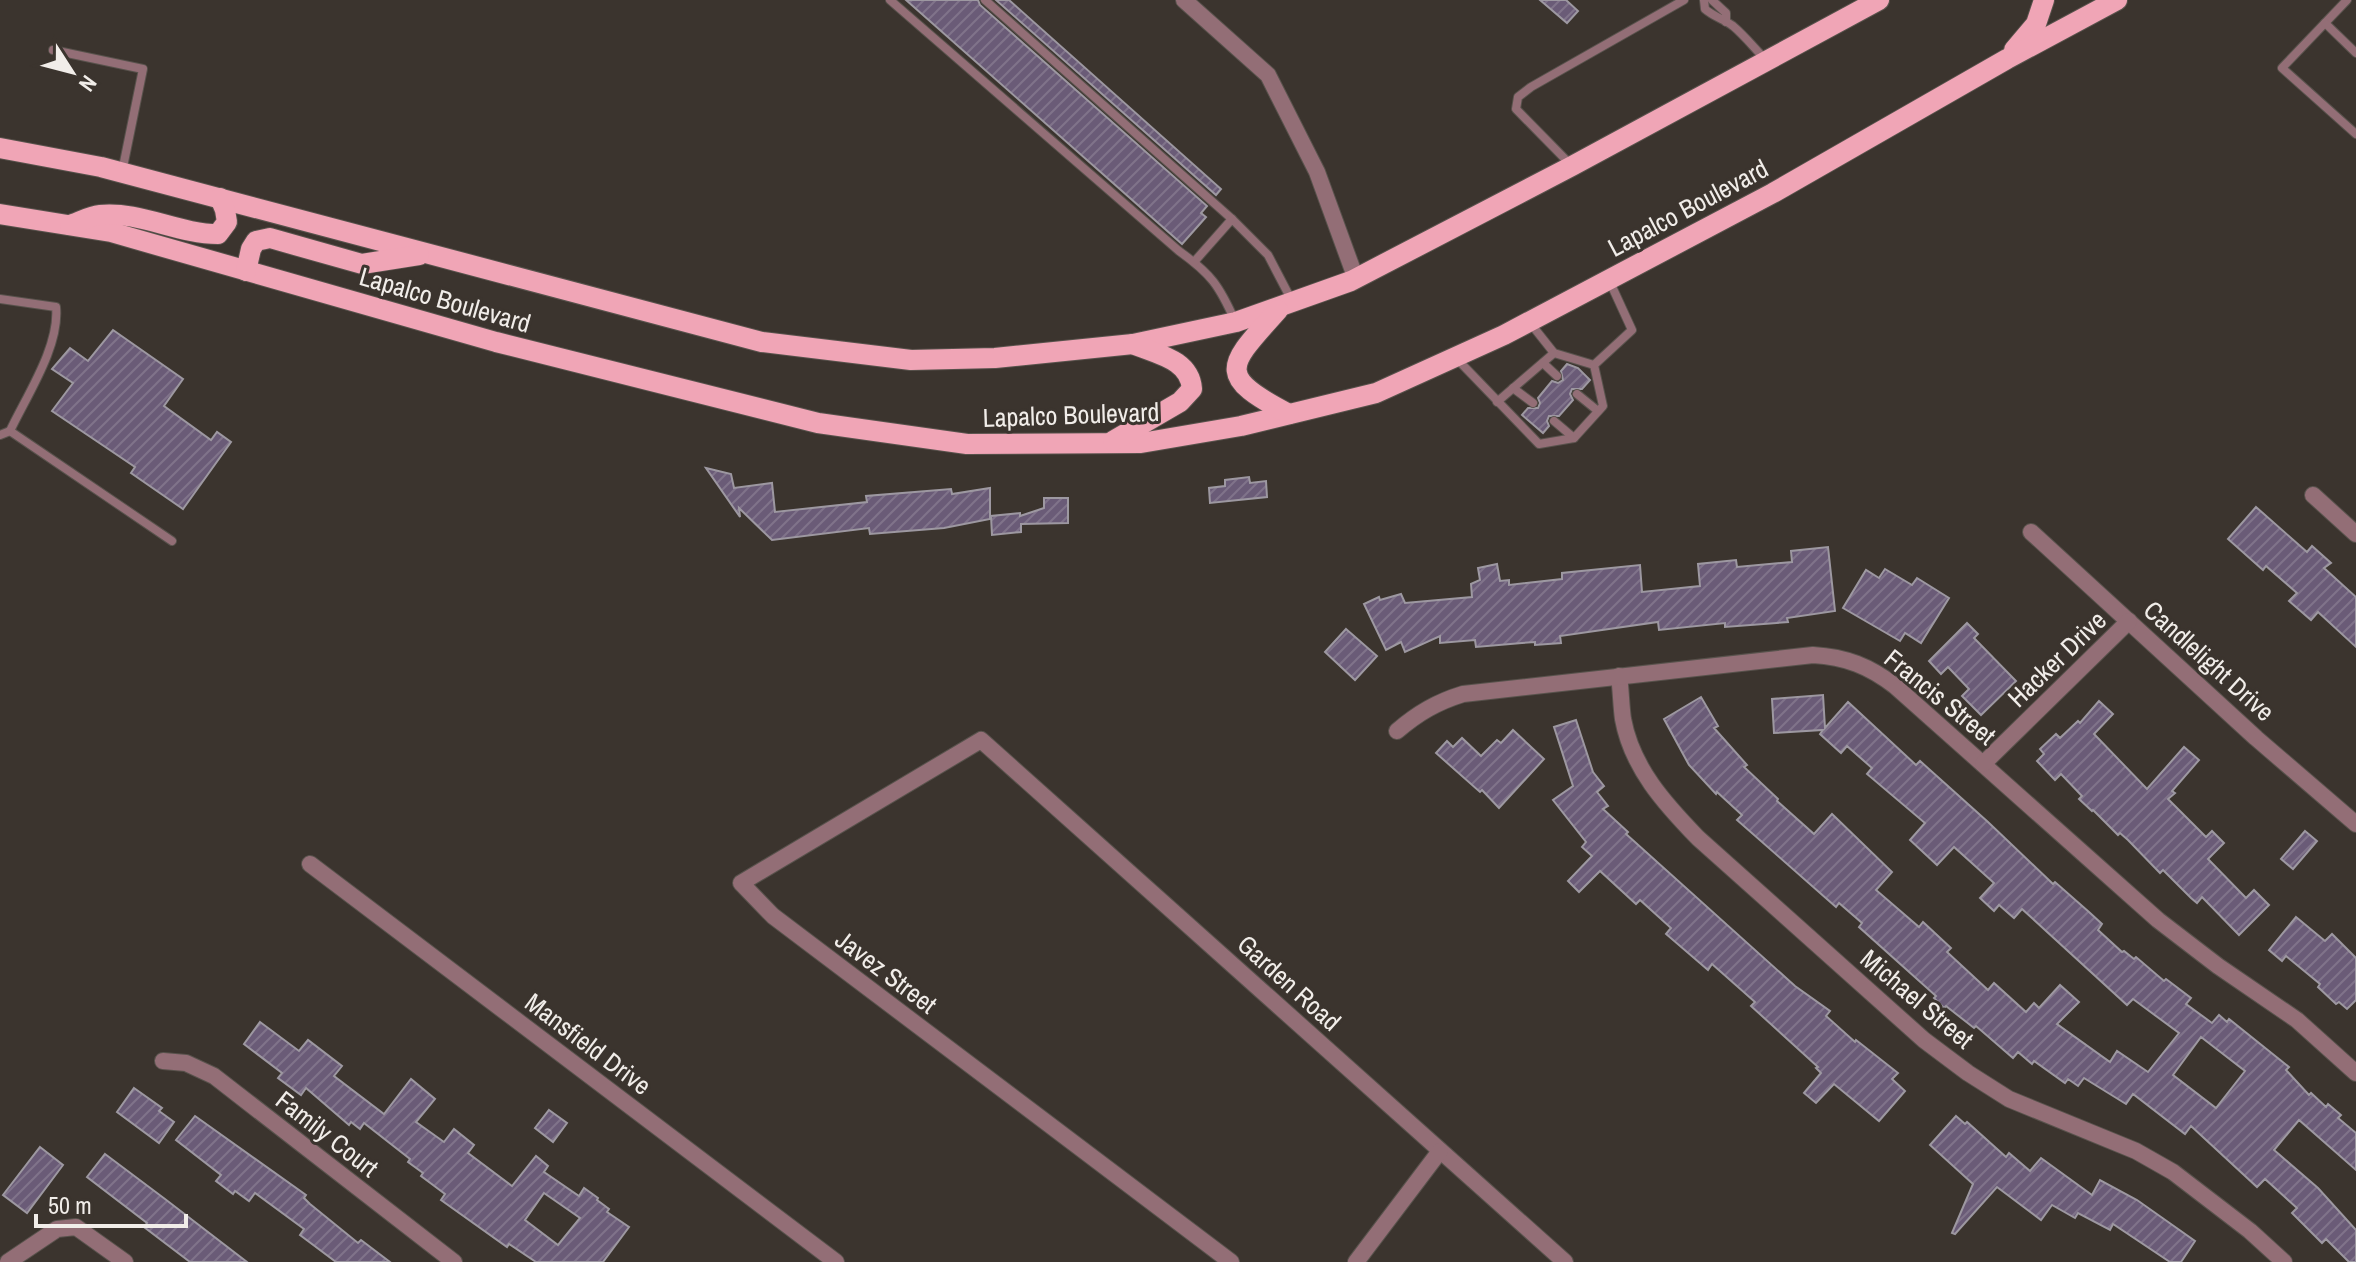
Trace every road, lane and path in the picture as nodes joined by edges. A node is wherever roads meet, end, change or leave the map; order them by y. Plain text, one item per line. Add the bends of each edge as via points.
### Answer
1 (890, 0) edge
2 (985, 0) edge
3 (1184, 0) edge
4 (1684, 0) edge
5 (1704, 0) edge
6 (1712, 0) edge
7 (1879, 0) edge
8 (2044, 0) edge
9 (2117, 0) edge
10 (2347, 0) edge
11 (1854, 6) edge
12 (1726, 22) junction
13 (2325, 23) junction
14 (53, 50) dead end
15 (2356, 53) edge
16 (2007, 59) junction
17 (1767, 61) junction
18 (2356, 134) edge
19 (0, 148) edge
20 (1572, 166) junction
21 (122, 173) junction
22 (220, 198) junction
23 (0, 214) edge
24 (1232, 219) junction
25 (70, 225) junction
26 (427, 253) junction
27 (1194, 262) junction
28 (246, 271) junction
29 (1356, 279) junction
30 (1609, 280) junction
31 (0, 299) edge
32 (1287, 305) junction
33 (1236, 322) junction
34 (1529, 322) junction
35 (1133, 344) junction
36 (1554, 353) junction
37 (1455, 357) junction
38 (1543, 363) junction
39 (1594, 365) junction
40 (1557, 376) dead end
41 (1513, 388) junction
42 (1577, 394) dead end
43 (1497, 402) junction
44 (1533, 403) dead end
45 (1598, 411) junction
46 (1289, 414) junction
47 (1554, 421) dead end
48 (10, 431) junction
49 (0, 435) edge
50 (1574, 438) junction
51 (1110, 443) junction
52 (2313, 495) dead end
53 (2031, 532) dead end
54 (2356, 534) edge
55 (172, 541) dead end
56 (2129, 621) junction
57 (1619, 676) junction
58 (1397, 731) dead end
59 (981, 740) joint
60 (1983, 764) junction
61 (2356, 824) edge
62 (310, 864) dead end
63 (163, 1061) dead end
64 (2356, 1073) edge
65 (1440, 1151) junction
66 (443, 1259) edge
67 (8, 1262) edge
68 (125, 1262) edge
69 (836, 1262) edge
70 (1231, 1262) edge
71 (1356, 1262) edge
72 (1565, 1262) edge
73 (2284, 1262) edge

1 - 27 lane
2 - 24 lane
3 - 29 street via 1268,75 1317,172
4 - 20 lane via 1518,97 1516,109
5 - 12 lane via 1705,9
6 - 12 lane via 1726,13
7 - 11 main road, Lapalco Boulevard
8 - 16 main road via 2036,24
9 - 16 main road, Lapalco Boulevard
10 - 13 lane
11 - 17 main road, Lapalco Boulevard
12 - 17 lane
13 - 15 lane
13 - 18 lane via 2282,68
14 - 21 lane via 143,69
16 - 30 main road, Lapalco Boulevard
17 - 20 main road, Lapalco Boulevard
19 - 21 main road, Lapalco Boulevard
20 - 29 main road, Lapalco Boulevard
21 - 22 main road, Lapalco Boulevard
22 - 25 main road via 227,222 218,234 124,216 98,215
22 - 26 main road, Lapalco Boulevard
23 - 25 main road, Lapalco Boulevard
24 - 27 lane
24 - 32 lane via 1268,255
25 - 28 main road, Lapalco Boulevard
26 - 28 main road via 362,264 270,238 256,241
26 - 35 main road, Lapalco Boulevard via 762,342 911,360 995,358
27 - 33 lane via 1216,282
28 - 51 main road, Lapalco Boulevard via 496,342 818,423 967,444
29 - 32 main road, Lapalco Boulevard
30 - 34 main road, Lapalco Boulevard
30 - 39 lane via 1632,330
31 - 48 lane via 56,307 54,339
32 - 33 main road, Lapalco Boulevard
32 - 46 main road via 1241,350 1235,368 1239,382
33 - 35 main road, Lapalco Boulevard
34 - 36 lane
34 - 37 main road, Lapalco Boulevard
35 - 51 main road via 1183,365 1192,389 1180,402
36 - 38 lane
36 - 39 lane
37 - 43 lane
37 - 46 main road, Lapalco Boulevard via 1376,393
38 - 40 lane
38 - 41 lane
39 - 45 lane via 1603,406
41 - 43 lane
41 - 44 lane
42 - 45 lane
43 - 50 lane via 1539,444
45 - 50 lane
46 - 51 main road, Lapalco Boulevard via 1141,443
47 - 50 lane
48 - 49 lane
48 - 55 lane
52 - 54 street
53 - 56 street, Candlelight Drive
56 - 60 street, Hacker Drive
56 - 61 street, Candlelight Drive
57 - 58 street, Francis Street via 1463,694 1437,703
57 - 60 street, Francis Street via 1836,656 1877,672
57 - 73 street, Michael Street via 1623,721 1638,760 1672,812 1924,1040 2009,1099 2136,1151 2173,1172
59 - 65 street, Garden Road
59 - 70 street, Javez Street via 741,883 773,916
60 - 64 street, Francis Street via 2158,920 2297,1020
62 - 69 street, Mansfield Drive
63 - 66 street, Family Court via 186,1063 214,1076
65 - 71 street
65 - 72 street, Garden Road
67 - 68 street via 57,1229 76,1227

